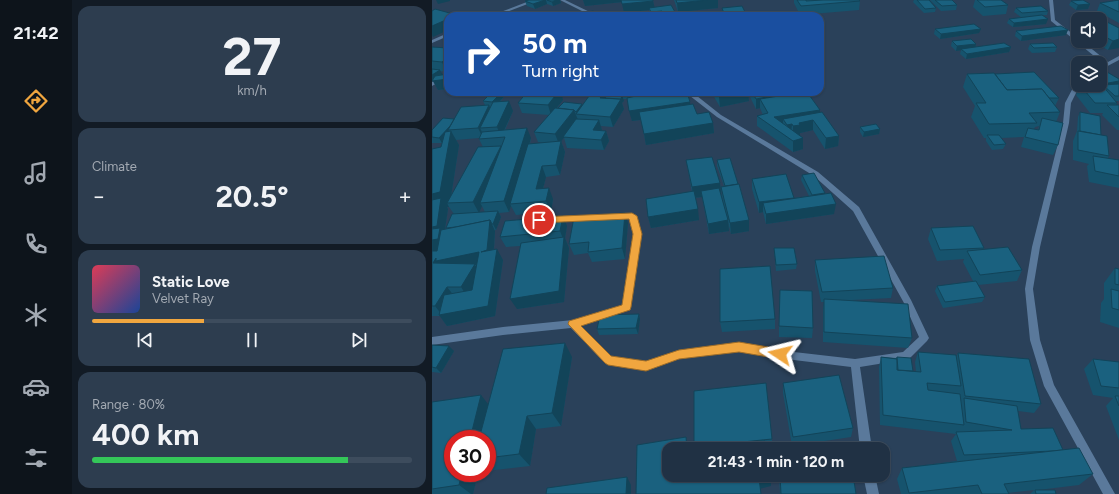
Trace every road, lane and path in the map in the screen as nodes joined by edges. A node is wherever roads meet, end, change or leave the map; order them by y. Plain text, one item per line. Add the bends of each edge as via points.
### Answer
1 (536, 0) edge
2 (562, 0) edge
3 (1051, 0) edge
4 (503, 12) edge
5 (587, 12) edge
6 (1071, 34) edge
7 (444, 36) edge
8 (432, 42) edge
9 (1088, 48) edge
10 (1098, 56) edge
11 (1119, 58) edge
12 (1107, 63) edge
13 (444, 77) edge
14 (432, 84) edge
15 (1074, 92) edge
16 (693, 96) edge
17 (609, 217) edge
18 (594, 218) edge
19 (547, 220) edge
20 (573, 324) junction
21 (432, 341) edge
22 (855, 363) junction
23 (865, 442) edge
24 (871, 482) edge
25 (873, 494) edge
26 (1109, 494) edge

1 - 4 street
2 - 5 street
3 - 6 street via 1053,20
7 - 8 street
9 - 10 street
11 - 12 street
13 - 14 street
15 - 26 street via 1068,102 1066,123 1036,247 1029,289 1035,340 1049,386
16 - 22 street via 719,116 816,174 856,209 908,302 924,338 906,356
17 - 20 street via 632,216 637,234 626,307
18 - 19 street
20 - 21 street
20 - 22 street via 608,360 646,366 679,355 739,347
22 - 23 street
24 - 25 street

